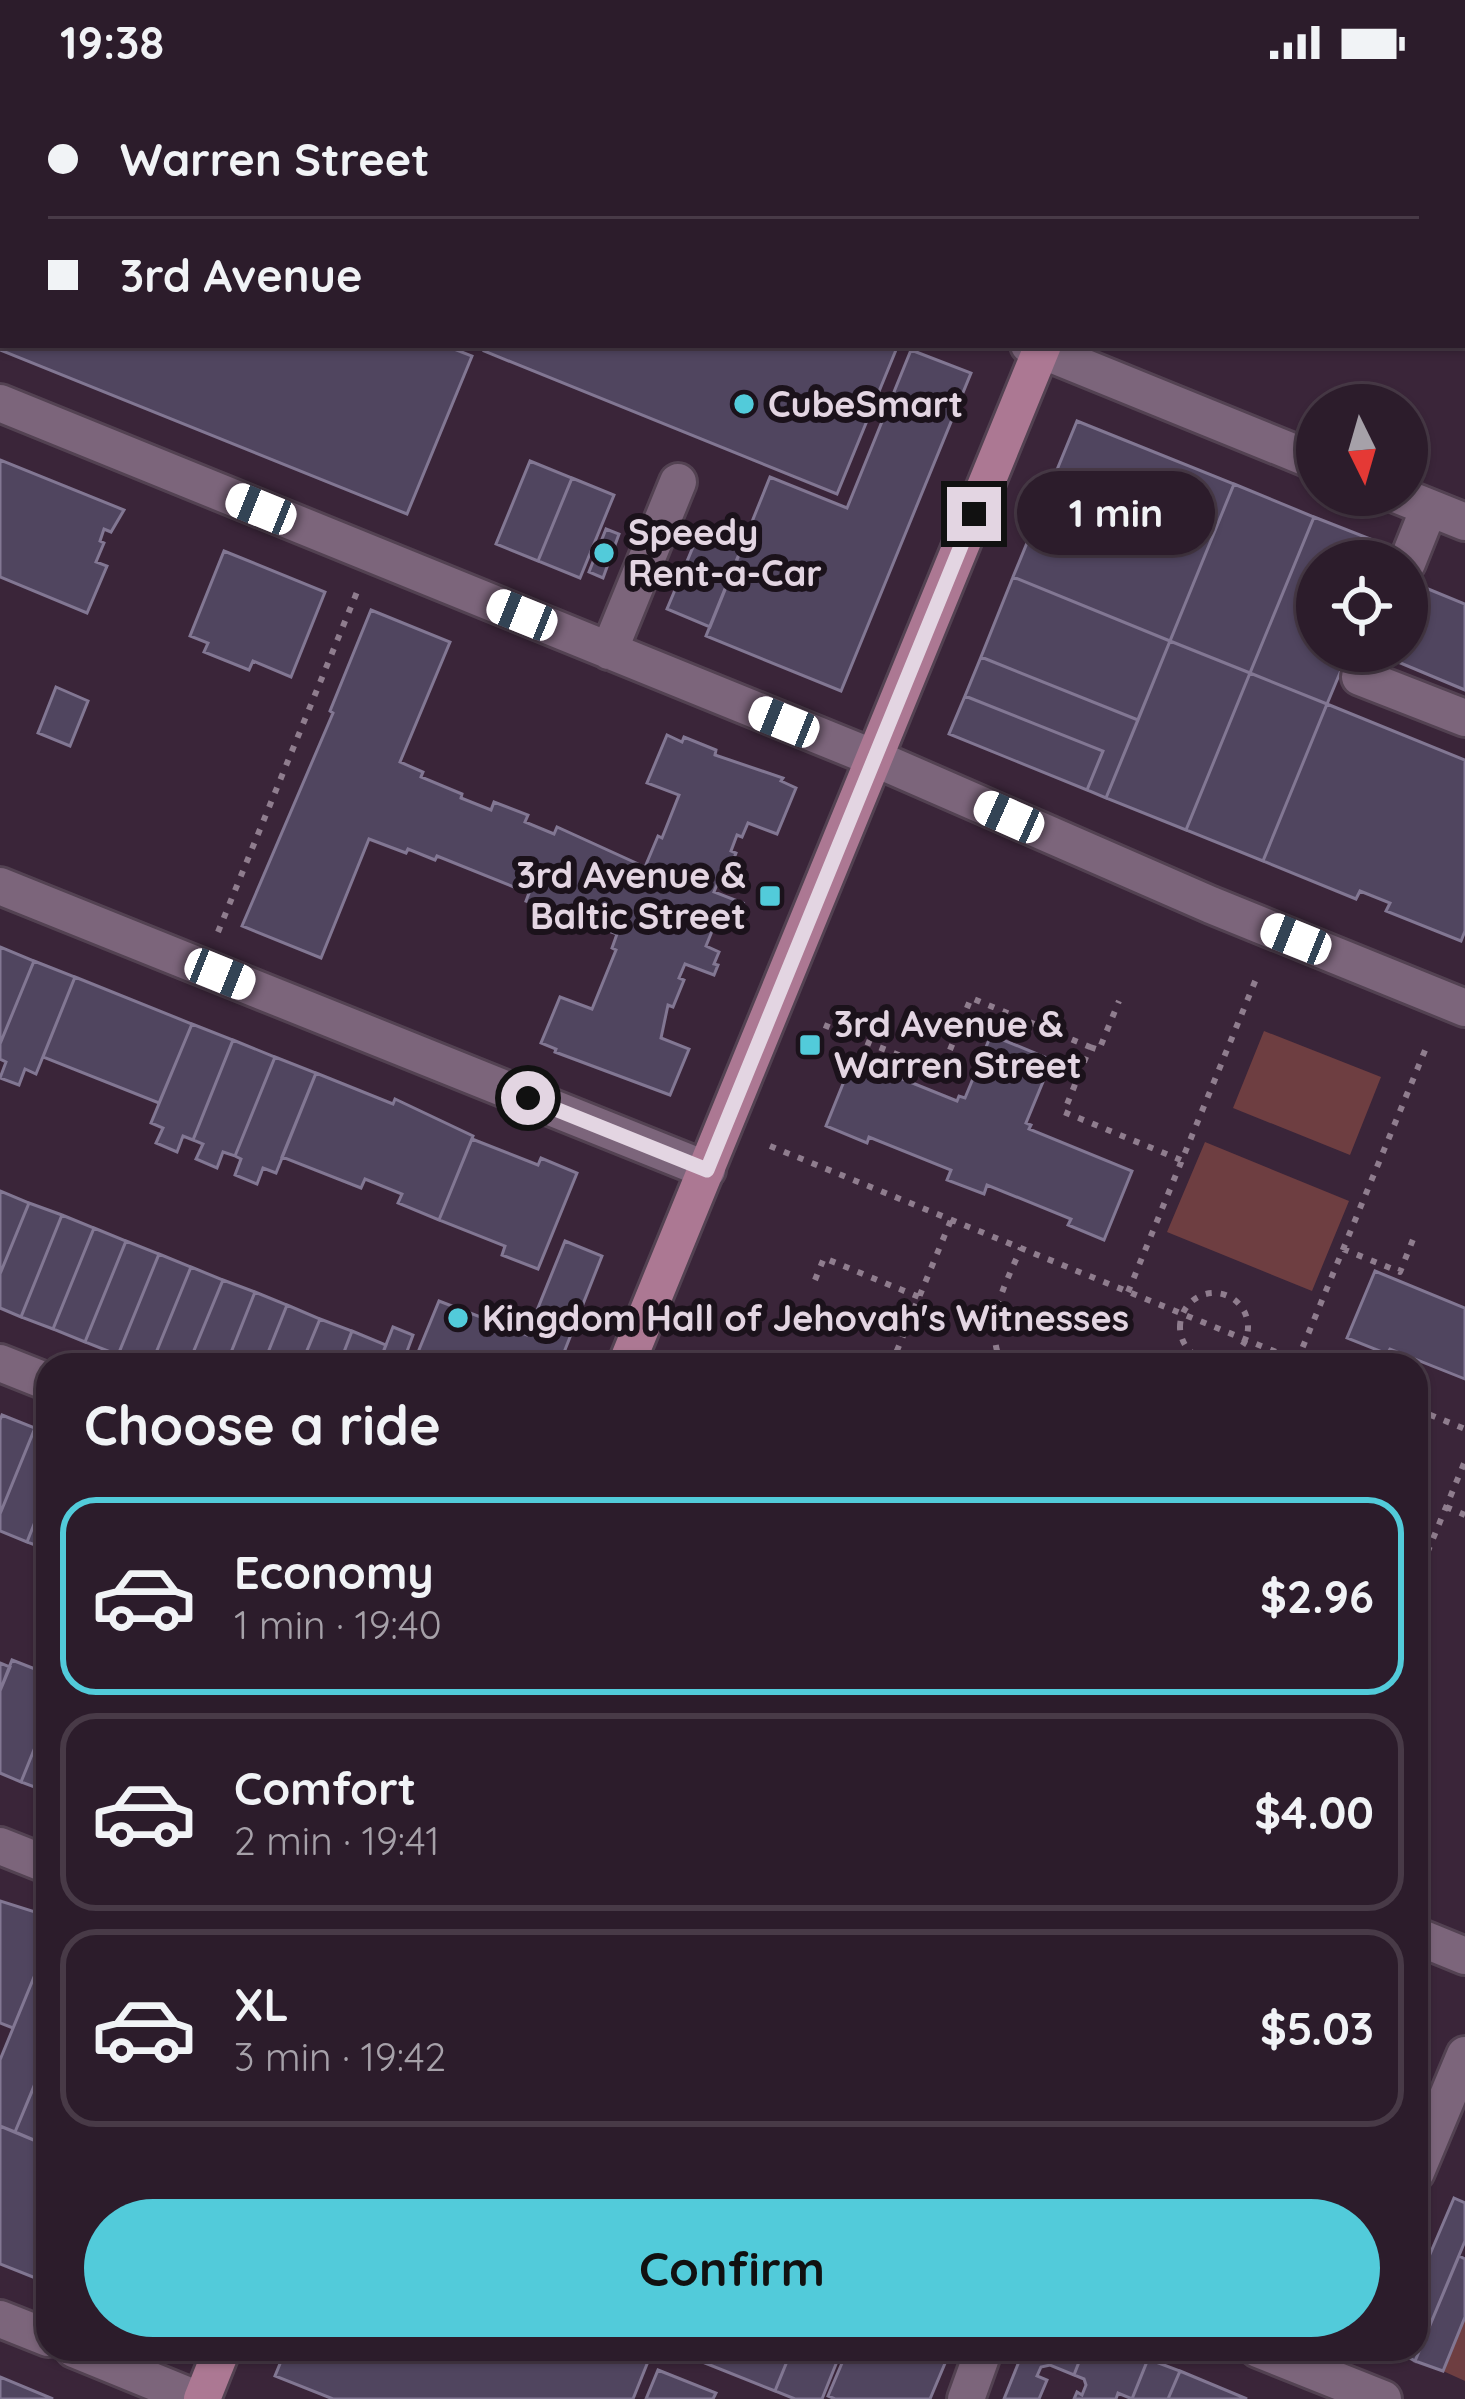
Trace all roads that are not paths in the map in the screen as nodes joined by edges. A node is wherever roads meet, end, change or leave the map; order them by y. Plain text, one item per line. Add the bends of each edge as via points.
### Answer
1 (1038, 348) edge
2 (1040, 348) edge
3 (0, 404) edge
4 (1296, 453) edge
5 (677, 482) dead end
6 (1428, 507) edge
7 (1465, 522) edge
8 (609, 651) junction
9 (1362, 672) edge
10 (1465, 718) edge
11 (874, 758) junction
12 (0, 886) edge
13 (1465, 1008) edge
14 (707, 1170) junction
15 (631, 1353) edge
16 (0, 1363) edge
17 (36, 1377) edge
18 (0, 1846) edge
19 (36, 1860) edge
20 (1428, 1941) edge
21 (1465, 1956) edge
22 (1465, 2055) edge
23 (1428, 2143) edge
24 (0, 2319) edge
25 (36, 2333) edge
26 (104, 2361) edge
27 (216, 2361) edge
28 (980, 2361) edge
29 (1292, 2361) edge
30 (1334, 2376) edge
31 (199, 2399) edge
32 (966, 2399) edge
33 (1383, 2399) edge

1 - 11 main road
2 - 4 street
3 - 8 street
5 - 8 street
6 - 7 street
8 - 11 street
9 - 10 street
11 - 13 street
11 - 14 main road
12 - 14 street
14 - 15 main road
16 - 17 street
18 - 19 street
20 - 21 street
22 - 23 street
24 - 25 street
26 - 31 street
27 - 31 main road
28 - 32 street
29 - 30 street
30 - 33 street

